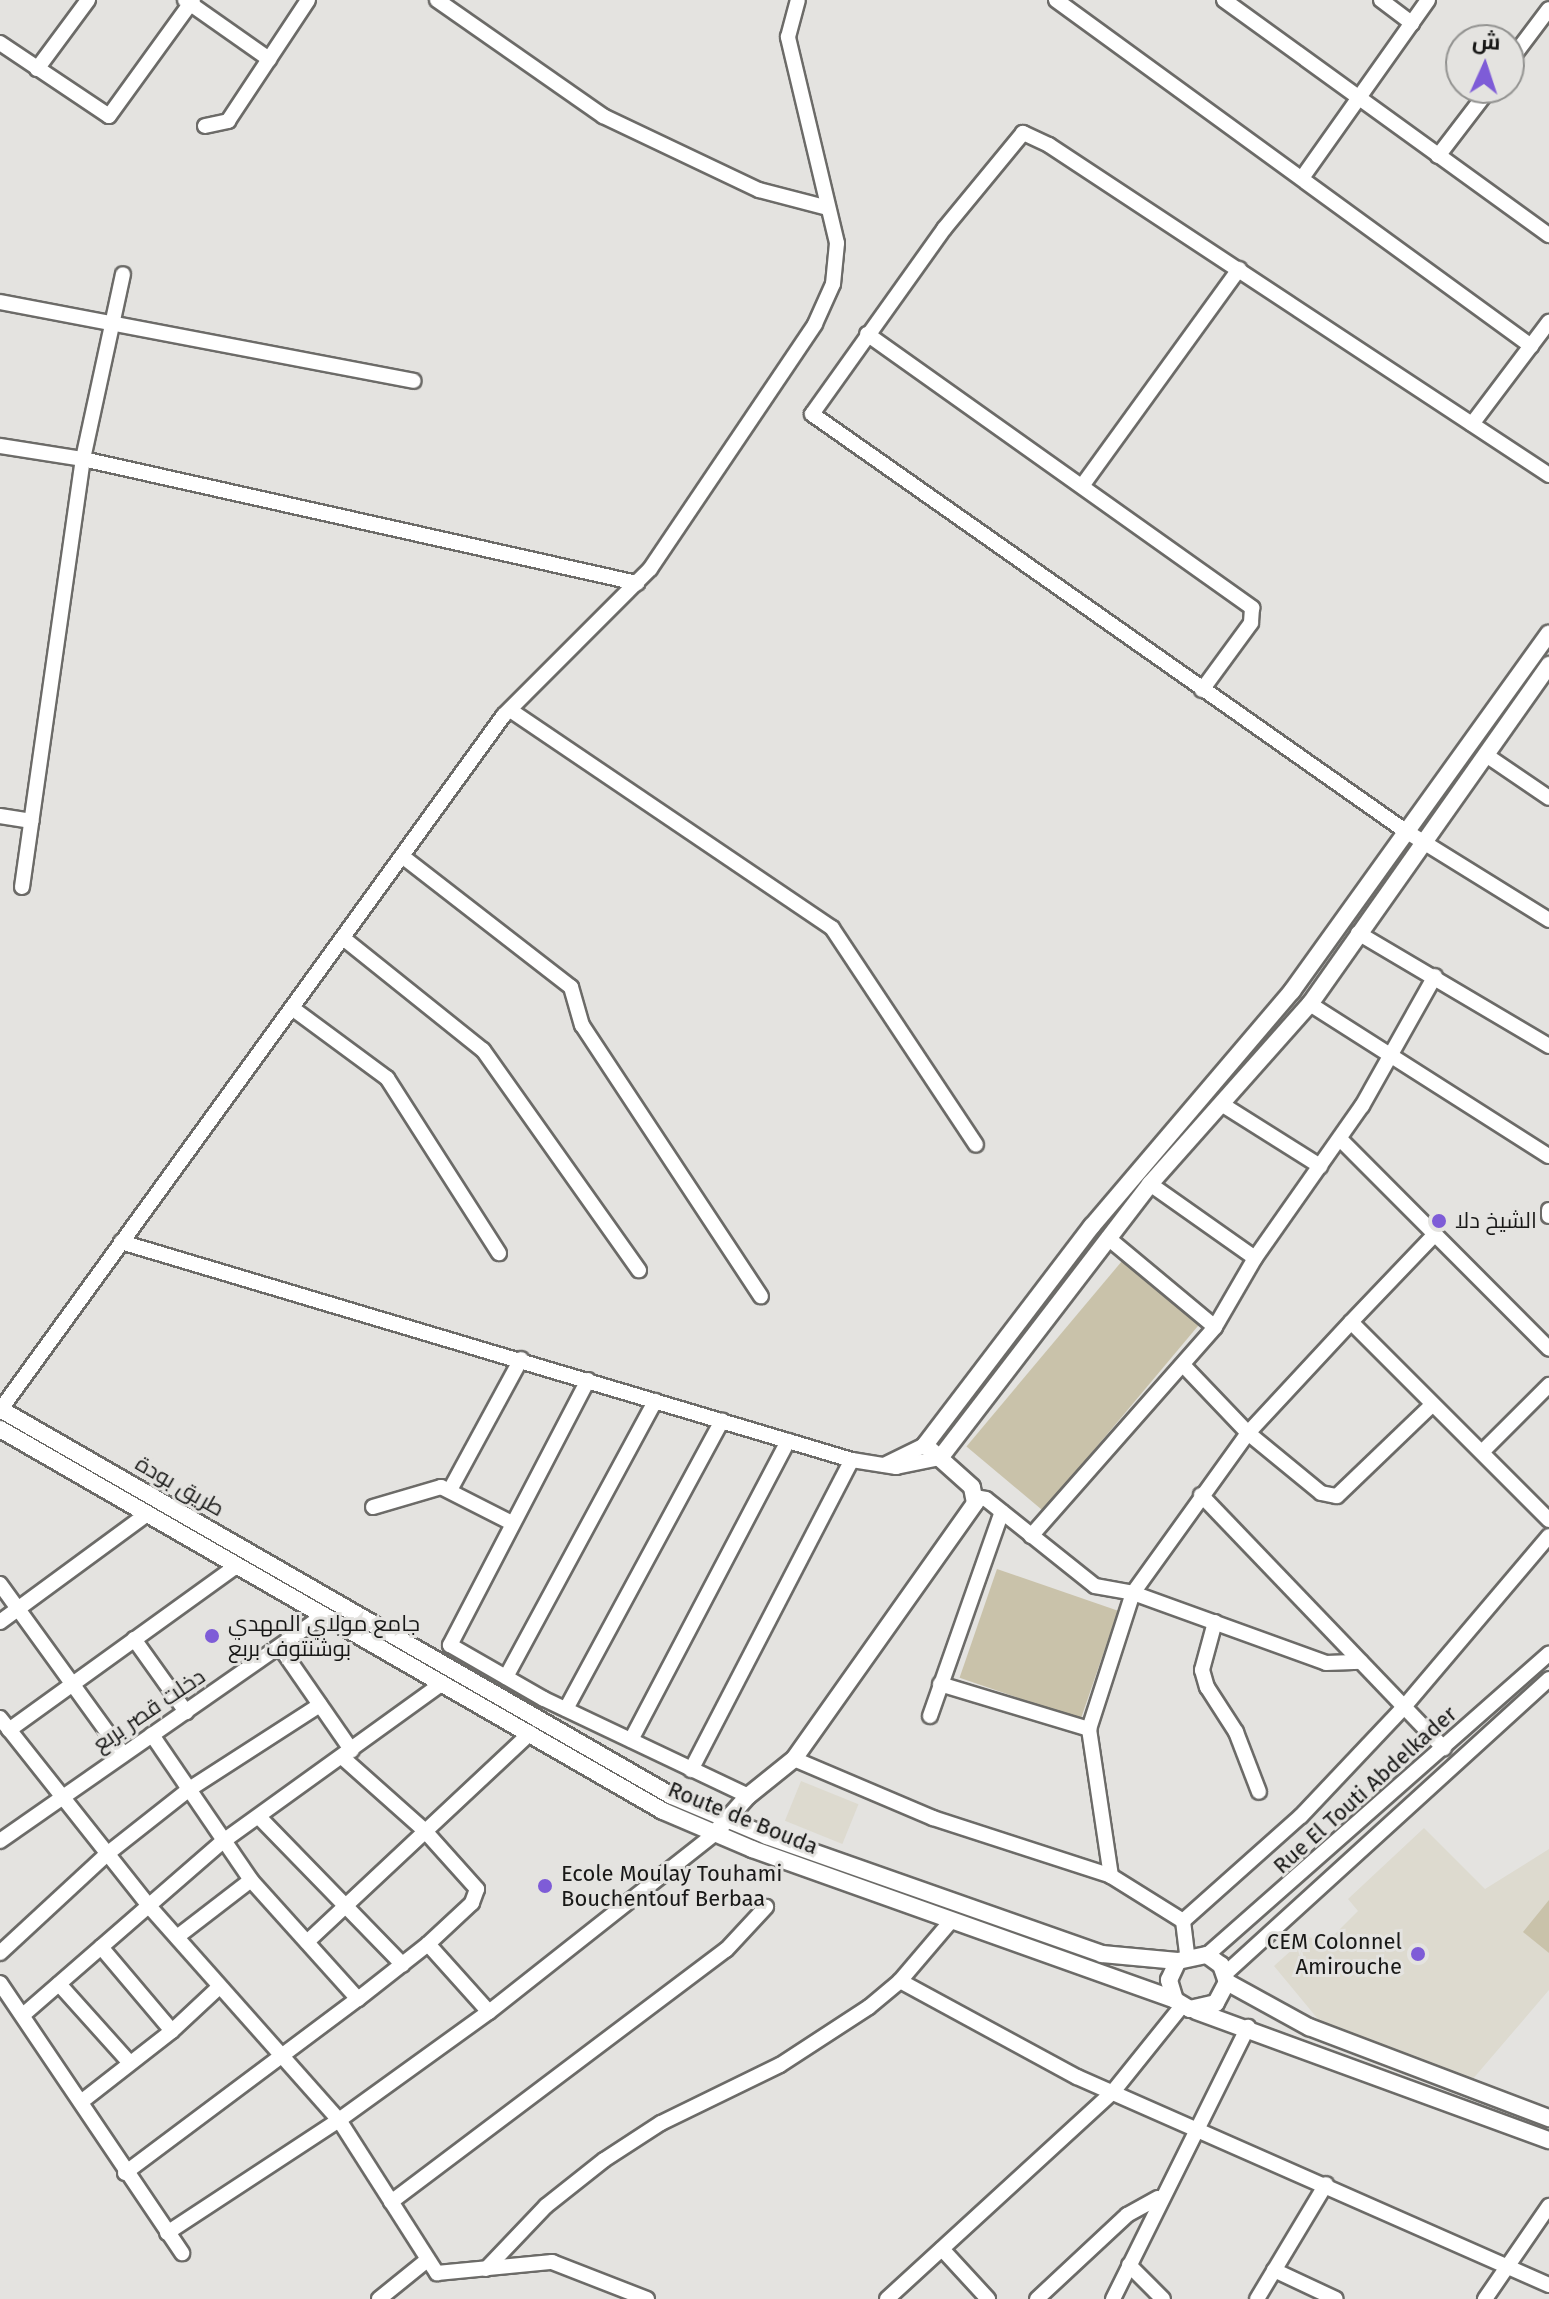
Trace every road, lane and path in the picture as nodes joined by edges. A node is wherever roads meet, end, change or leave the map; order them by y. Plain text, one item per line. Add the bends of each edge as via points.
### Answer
1 (88, 0) edge
2 (308, 0) edge
3 (437, 0) edge
4 (798, 0) edge
5 (1056, 0) edge
6 (1224, 0) edge
7 (1381, 0) edge
8 (1428, 0) edge
9 (189, 1) edge
10 (1549, 9) edge
11 (1412, 23) junction
12 (1525, 41) edge
13 (0, 43) edge
14 (269, 59) junction
15 (37, 69) junction
16 (1359, 99) junction
17 (1478, 104) edge
18 (205, 126) dead end
19 (1438, 156) junction
20 (1302, 178) junction
21 (828, 208) junction
22 (1549, 235) edge
23 (1239, 269) junction
24 (123, 274) dead end
25 (0, 302) edge
26 (1549, 322) edge
27 (112, 324) junction
28 (867, 334) junction
29 (1531, 346) junction
30 (414, 381) dead end
31 (1472, 424) junction
32 (0, 446) edge
33 (83, 459) junction
34 (1549, 475) edge
35 (1082, 486) junction
36 (637, 583) junction
37 (1549, 634) edge
38 (1549, 665) edge
39 (1202, 690) junction
40 (510, 710) junction
41 (1486, 755) junction
42 (1549, 798) edge
43 (0, 816) edge
44 (32, 821) junction
45 (1404, 830) junction
46 (1424, 841) junction
47 (402, 856) junction
48 (22, 887) dead end
49 (1549, 920) edge
50 (1358, 933) junction
51 (343, 938) junction
52 (1435, 976) junction
53 (1310, 1004) junction
54 (292, 1008) junction
55 (1549, 1046) edge
56 (1390, 1058) junction
57 (1223, 1105) junction
58 (1340, 1139) junction
59 (976, 1145) dead end
60 (1549, 1156) edge
61 (1320, 1166) junction
62 (1150, 1184) junction
63 (1549, 1210) edge
64 (1549, 1216) edge
65 (1435, 1234) junction
66 (1108, 1238) junction
67 (121, 1242) junction
68 (499, 1253) dead end
69 (1255, 1258) junction
70 (639, 1270) dead end
71 (761, 1296) dead end
72 (1351, 1322) junction
73 (1215, 1327) junction
74 (1549, 1349) edge
75 (521, 1359) junction
76 (1185, 1367) junction
77 (588, 1380) junction
78 (1549, 1385) edge
79 (655, 1401) junction
80 (1432, 1405) junction
81 (0, 1409) edge
82 (722, 1421) junction
83 (0, 1429) edge
84 (1248, 1433) junction
85 (788, 1441) junction
86 (925, 1445) junction
87 (1482, 1452) junction
88 (940, 1458) junction
89 (852, 1460) junction
90 (880, 1467) junction
91 (450, 1490) junction
92 (1201, 1495) junction
93 (976, 1497) junction
94 (373, 1507) dead end
95 (1002, 1512) junction
96 (147, 1514) junction
97 (1549, 1520) edge
98 (512, 1523) junction
99 (1031, 1536) junction
100 (1549, 1536) edge
101 (235, 1567) junction
102 (0, 1584) edge
103 (1133, 1593) junction
104 (339, 1602) joint
105 (19, 1609) junction
106 (322, 1616) junction
107 (0, 1622) edge
108 (1215, 1622) junction
109 (134, 1639) junction
110 (280, 1647) junction
111 (1549, 1654) edge
112 (1361, 1662) junction
113 (506, 1677) junction
114 (72, 1684) junction
115 (441, 1684) junction
116 (940, 1684) junction
117 (1547, 1686) edge
118 (320, 1705) junction
119 (1404, 1707) junction
120 (566, 1709) junction
121 (186, 1712) junction
122 (930, 1716) dead end
123 (4, 1724) edge
124 (1089, 1729) junction
125 (530, 1733) junction
126 (152, 1735) junction
127 (631, 1740) junction
128 (1444, 1748) junction
129 (123, 1754) junction
130 (347, 1754) junction
131 (794, 1759) junction
132 (691, 1770) junction
133 (188, 1790) junction
134 (1259, 1792) dead end
135 (748, 1796) junction
136 (60, 1797) junction
137 (259, 1817) junction
138 (726, 1821) junction
139 (425, 1831) junction
140 (714, 1834) junction
141 (0, 1841) edge
142 (222, 1842) junction
143 (107, 1854) junction
144 (1111, 1876) junction
145 (251, 1880) junction
146 (148, 1905) junction
147 (346, 1905) junction
148 (766, 1907) dead end
149 (952, 1920) junction
150 (1183, 1921) junction
151 (177, 1937) junction
152 (307, 1942) junction
153 (428, 1944) junction
154 (101, 1947) junction
155 (0, 1953) edge
156 (1207, 1955) junction
157 (1183, 1958) junction
158 (403, 1965) junction
159 (1227, 1977) junction
160 (900, 1981) junction
161 (0, 1983) edge
162 (59, 1984) junction
163 (219, 1987) junction
164 (358, 1999) junction
165 (1182, 2005) junction
166 (489, 2012) junction
167 (23, 2015) junction
168 (1248, 2027) junction
169 (172, 2031) junction
170 (285, 2053) junction
171 (130, 2063) junction
172 (1112, 2093) junction
173 (81, 2102) junction
174 (1549, 2118) edge
175 (339, 2120) junction
176 (1196, 2131) junction
177 (1549, 2140) edge
178 (125, 2173) junction
179 (1326, 2184) junction
180 (1158, 2198) junction
181 (391, 2202) junction
182 (1549, 2206) edge
183 (167, 2233) junction
184 (942, 2249) junction
185 (182, 2253) dead end
186 (426, 2261) junction
187 (1129, 2265) junction
188 (1509, 2268) junction
189 (486, 2269) junction
190 (1274, 2270) junction
191 (1549, 2285) edge
192 (379, 2299) edge
193 (647, 2299) edge
194 (887, 2299) edge
195 (988, 2299) edge
196 (1037, 2299) edge
197 (1113, 2299) edge
198 (1163, 2299) edge
199 (1257, 2299) edge
200 (1336, 2299) edge
201 (1485, 2299) edge

1 - 15 street
2 - 14 street
3 - 21 street via 603,116 759,190
4 - 21 street via 788,37
5 - 20 street
6 - 16 street
7 - 11 street
8 - 11 street
9 - 14 street
9 - 15 street via 112,114 94,110
10 - 12 street
11 - 16 street
13 - 15 street
14 - 18 street via 228,121
16 - 19 street
16 - 20 street
17 - 19 street
19 - 22 street
20 - 29 street
21 - 36 street via 837,243 833,284 815,324
23 - 28 street via 1049,145 1019,133
23 - 31 street
23 - 35 street
24 - 27 street
25 - 27 street
26 - 29 street
27 - 30 street
27 - 33 street
28 - 35 street
28 - 39 street via 814,405 814,420
29 - 31 street
31 - 34 street
32 - 33 street
33 - 36 street
33 - 44 street
35 - 39 street via 1255,612
36 - 40 street
37 - 45 main road
38 - 41 main road
39 - 45 street
40 - 47 street
40 - 59 street via 832,928
41 - 42 street
41 - 46 main road
43 - 44 street
44 - 48 street
45 - 46 street
45 - 86 main road via 1292,991 1092,1226
46 - 49 street
46 - 50 main road
47 - 51 street
47 - 71 street via 571,987 582,1025
50 - 52 street
50 - 53 main road
51 - 54 street
51 - 70 street via 483,1050
52 - 55 street
52 - 56 street
53 - 56 street
53 - 57 main road
54 - 67 street
54 - 68 street via 387,1078
56 - 58 street
56 - 60 street
57 - 61 street
57 - 62 main road
58 - 61 street
58 - 65 street
61 - 69 street
62 - 66 main road
62 - 69 street
63 - 64 street
65 - 72 street
65 - 74 street
66 - 73 street
66 - 88 main road
67 - 75 street
67 - 81 street
69 - 73 street
72 - 80 street
72 - 84 street
73 - 76 street
75 - 77 street
75 - 91 street
76 - 84 street
76 - 99 street
77 - 79 street
77 - 98 street
78 - 87 street
79 - 82 street
79 - 113 street
80 - 84 street via 1337,1496 1321,1493
80 - 87 street
81 - 104 main road, طريق بودة
82 - 85 street
82 - 120 street
83 - 96 main road, طريق بودة
84 - 92 street
85 - 89 street
85 - 127 street
86 - 88 main road
86 - 90 street
87 - 97 street
88 - 90 street
88 - 93 main road
89 - 90 street
89 - 132 street
91 - 94 street via 434,1487
91 - 98 street
92 - 103 street
92 - 112 street
93 - 95 street
93 - 131 main road
95 - 99 street
95 - 116 street
96 - 101 main road, طريق بودة
96 - 105 street
98 - 113 street via 449,1642
99 - 103 street via 1095,1586
100 - 119 street
101 - 106 main road, طريق بودة
101 - 109 street
102 - 105 street
103 - 108 street
103 - 124 street
104 - 138 main road, Route de Bouda via 672,1796
105 - 107 street
105 - 114 street
106 - 110 street, دخلت قصر بربع
106 - 115 main road, Route de Bouda
108 - 112 street via 1326,1663
108 - 134 street via 1203,1658 1205,1679 1236,1732
109 - 114 street
109 - 121 street
110 - 118 street
110 - 121 street, دخلت قصر بربع
111 - 128 street, Rue El Touti Abdelkader
112 - 119 street
113 - 120 street
114 - 123 street
114 - 129 street
115 - 125 main road, Route de Bouda
115 - 130 street
116 - 122 street
116 - 124 street
117 - 159 street, Rue El Touti Abdelkader
118 - 130 street
118 - 133 street
119 - 128 street
119 - 150 street via 1301,1816
120 - 127 street
121 - 126 street, دخلت قصر بربع
123 - 136 street
124 - 144 street
125 - 139 street
125 - 140 main road, Route de Bouda via 663,1811
126 - 129 street, دخلت قصر بربع
126 - 133 street
127 - 132 street
128 - 156 street, Rue El Touti Abdelkader
129 - 136 street, دخلت قصر بربع
130 - 137 street
130 - 139 street
131 - 135 main road
131 - 144 street via 933,1818
132 - 135 street
133 - 142 street
133 - 143 street
135 - 138 main road
136 - 141 street, دخلت قصر بربع
136 - 143 street
137 - 142 street
137 - 147 street
138 - 140 main road
138 - 157 main road, Route de Bouda via 1102,1954
139 - 147 street
139 - 153 street via 476,1886 478,1896
140 - 149 main road, Route de Bouda
140 - 166 street
142 - 145 street
142 - 146 street
143 - 146 street
143 - 155 street
144 - 150 street
145 - 151 street
145 - 152 street
146 - 151 street
146 - 154 street
147 - 152 street
147 - 158 street
148 - 181 street via 726,1950
149 - 160 street
149 - 165 main road, Route de Bouda
150 - 157 street
151 - 163 street
152 - 164 street
153 - 158 street
153 - 166 street
154 - 162 street
154 - 169 street
156 - 157 main road
156 - 159 main road
157 - 165 main road via 1169,1980
158 - 164 street
159 - 165 main road via 1216,2003
159 - 174 main road via 1309,2027
160 - 172 street
160 - 189 street via 830,2036 661,2123 604,2160 546,2206
161 - 167 street
162 - 167 street
162 - 171 street
163 - 169 street
163 - 170 street
164 - 170 street
165 - 168 main road, Route de Bouda
165 - 172 street
166 - 175 street
167 - 173 street
168 - 176 street
168 - 177 main road, Route de Bouda
169 - 171 street
170 - 175 street
170 - 178 street
171 - 173 street
172 - 176 street
172 - 184 street
173 - 178 street
175 - 181 street
175 - 183 street
176 - 179 street
176 - 180 street
178 - 183 street
179 - 188 street
179 - 190 street
180 - 187 street
180 - 196 street via 1127,2215
181 - 186 street
182 - 188 street
183 - 185 street
184 - 194 street
184 - 195 street
186 - 189 street via 443,2275
186 - 192 street
187 - 197 street
187 - 198 street
188 - 191 street
188 - 201 street
189 - 193 street via 552,2262
190 - 199 street
190 - 200 street

